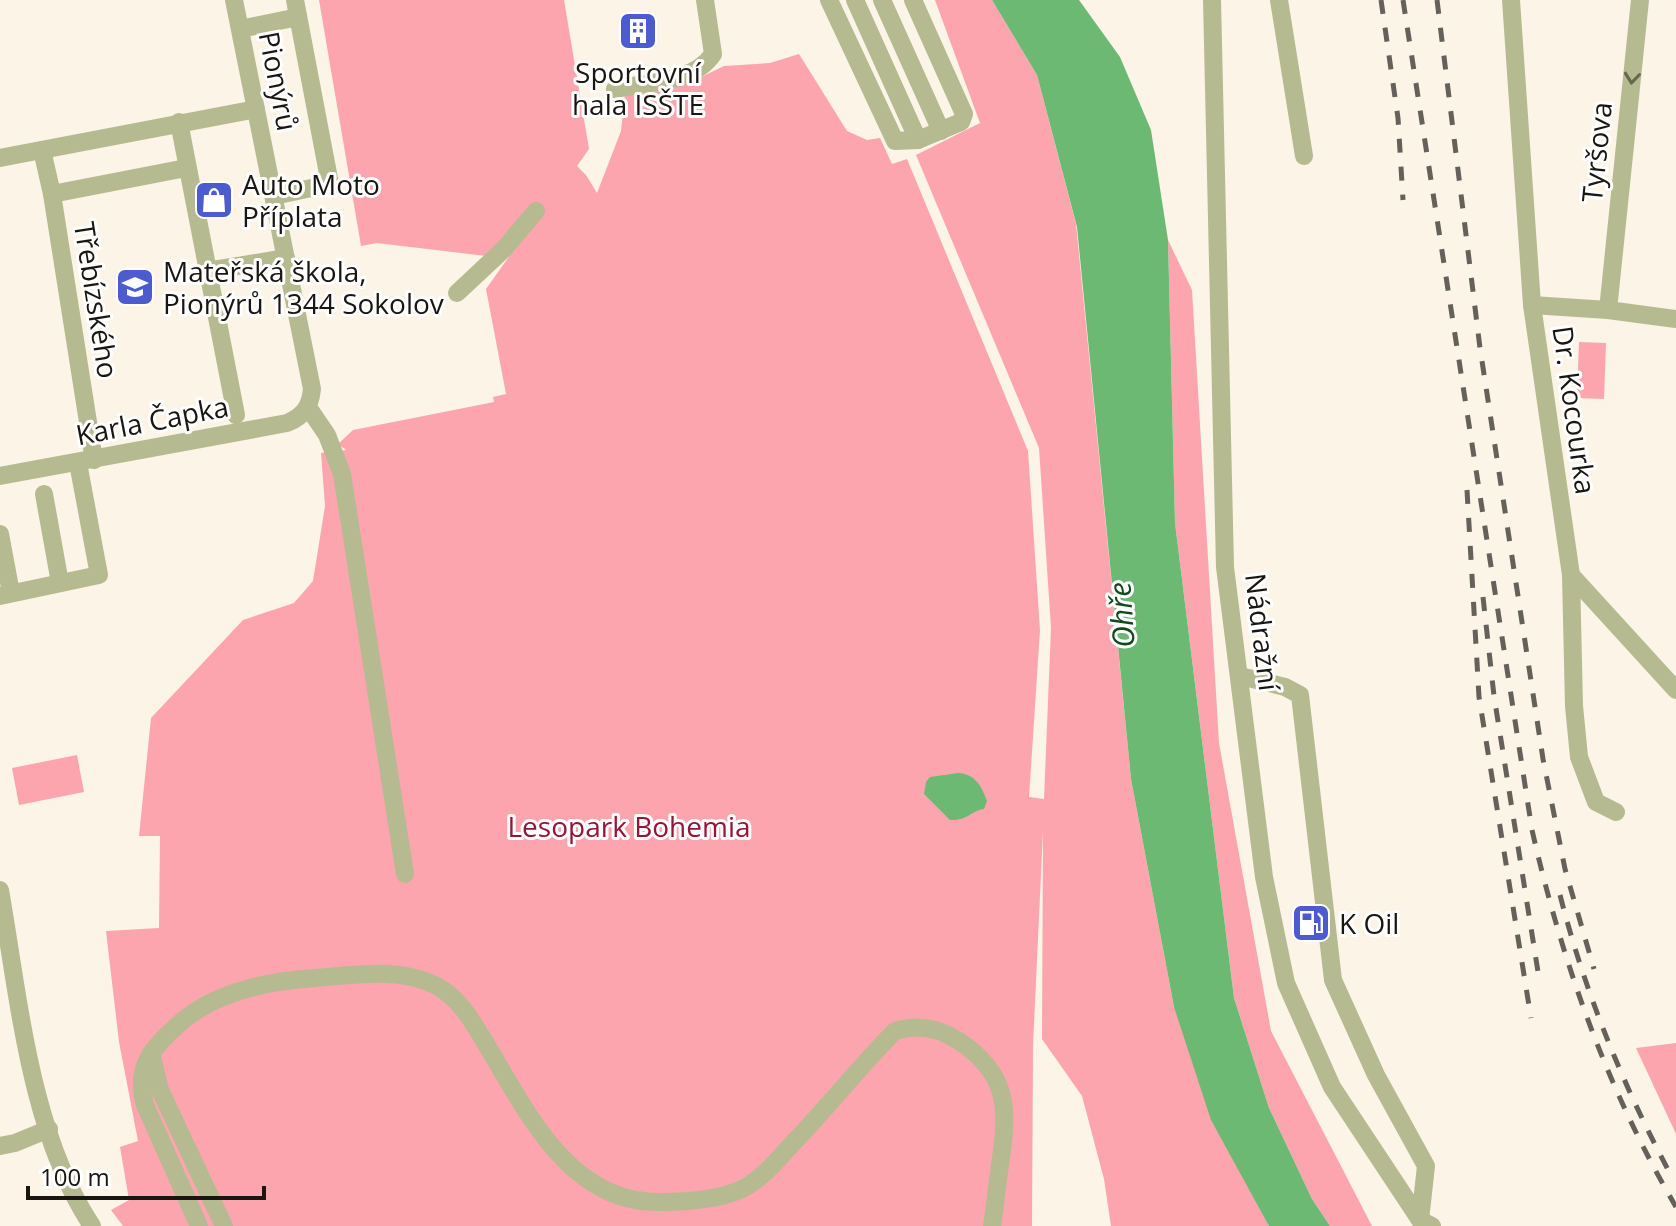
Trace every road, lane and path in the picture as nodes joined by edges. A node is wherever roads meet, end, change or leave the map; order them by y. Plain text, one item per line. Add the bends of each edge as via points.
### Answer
1 (234, 0) edge
2 (705, 0) edge
3 (829, 0) edge
4 (855, 0) edge
5 (882, 0) edge
6 (913, 0) edge
7 (1212, 0) edge
8 (1279, 0) edge
9 (1511, 0) edge
10 (1640, 0) edge
11 (296, 8) edge
12 (240, 29) junction
13 (615, 89) dead end
14 (256, 109) junction
15 (179, 122) junction
16 (941, 131) junction
17 (918, 140) junction
18 (42, 150) junction
19 (1304, 156) dead end
20 (0, 158) edge
21 (186, 168) junction
22 (52, 194) junction
23 (274, 196) junction
24 (536, 211) dead end
25 (286, 258) junction
26 (207, 271) junction
27 (457, 293) dead end
28 (1532, 305) junction
29 (1608, 310) junction
30 (1676, 319) edge
31 (308, 407) junction
32 (236, 415) dead end
33 (86, 462) junction
34 (0, 476) edge
35 (44, 494) dead end
36 (0, 534) edge
37 (1571, 575) junction
38 (60, 583) junction
39 (5, 595) edge
40 (1240, 676) junction
41 (1676, 690) edge
42 (1616, 812) dead end
43 (405, 874) dead end
44 (0, 890) edge
45 (151, 1053) junction
46 (49, 1129) junction
47 (0, 1146) edge
48 (1426, 1223) edge
49 (92, 1226) edge
50 (199, 1226) edge
51 (224, 1226) edge
52 (992, 1226) edge

1 - 12 street, Pionýrů
2 - 13 street via 713,54 706,65 694,74
3 - 17 street via 895,141
4 - 17 street
5 - 16 street
6 - 16 street via 964,114 961,122
7 - 40 street, Nádražní via 1225,567
8 - 19 street
9 - 28 street, Dr. Kocourka
10 -> 29 street, Tyršova
11 - 12 street
11 - 23 street via 330,184
12 - 14 street, Pionýrů
14 - 15 street
14 - 23 street, Pionýrů
15 - 18 street
15 - 21 street
16 - 17 street
18 - 20 street
18 - 22 street, Třebízského
21 - 22 street
21 - 26 street
22 - 33 street, Třebízského
23 - 25 street, Pionýrů
24 - 27 street
25 - 26 street
25 - 31 street, Pionýrů via 312,389
26 - 32 street
28 - 29 street
28 - 37 street, Dr. Kocourka
29 - 30 street
31 - 33 street, Karla Čapka via 287,423
31 - 43 street via 327,435 342,474
33 - 34 street, Karla Čapka
33 - 38 street, Třebízského via 99,575
35 - 38 street
36 - 39 street
37 - 41 street
37 - 42 street, Dr. Kocourka via 1579,757 1596,802
38 - 39 street
40 - 48 street, Nádražní via 1264,877 1286,983 1332,1087
40 - 48 street via 1300,695 1333,980 1376,1075 1426,1166
44 - 46 street via 28,1050
45 - 50 street via 139,1087
45 - 51 street via 160,1090
45 - 52 street via 195,1010 255,985 407,975 436,986 462,1006 539,1133 561,1158 596,1185 624,1198 658,1202 710,1198 744,1188 769,1169 895,1031 928,1028 970,1048 1000,1085 1005,1128
46 - 47 street
46 - 49 street via 75,1199

